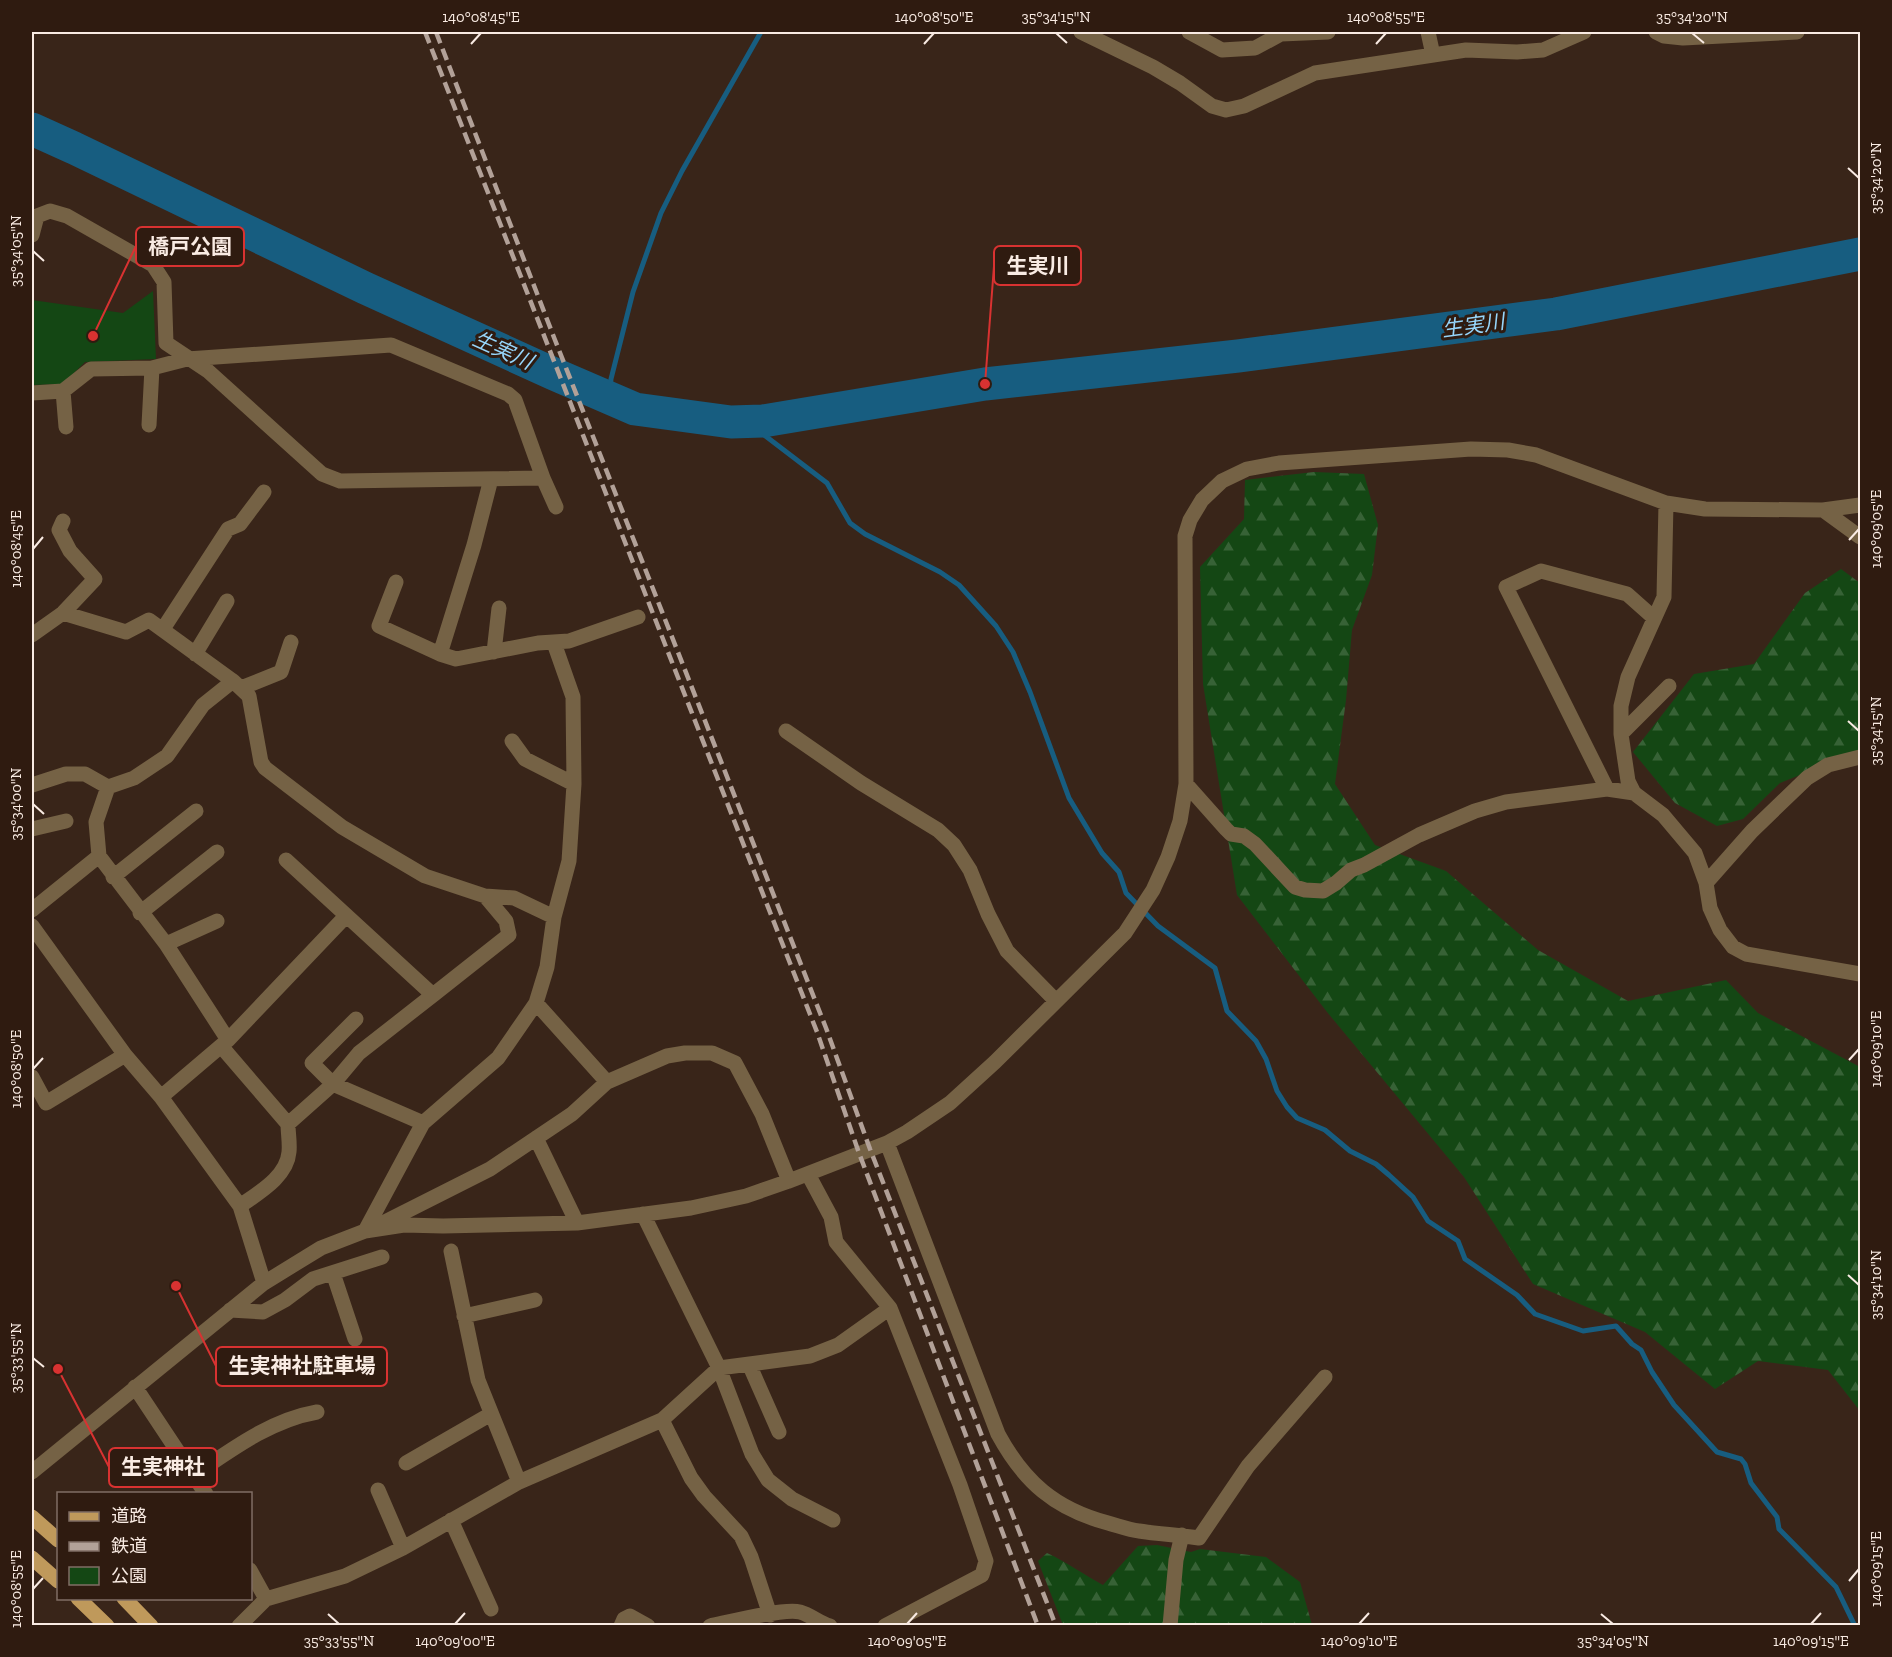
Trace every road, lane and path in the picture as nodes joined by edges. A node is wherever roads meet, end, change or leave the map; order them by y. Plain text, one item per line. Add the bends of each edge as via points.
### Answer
1 (1081, 32) edge
2 (1189, 32) edge
3 (1328, 32) edge
4 (1428, 32) edge
5 (1584, 32) edge
6 (1656, 32) edge
7 (1797, 32) edge
8 (1433, 56) junction
9 (32, 235) edge
10 (187, 359) junction
11 (152, 368) junction
12 (63, 391) junction
13 (32, 393) edge
14 (149, 425) dead end
15 (66, 427) dead end
16 (543, 478) junction
17 (491, 479) junction
18 (264, 492) dead end
19 (1666, 503) junction
20 (1860, 505) edge
21 (556, 507) dead end
22 (1823, 510) junction
23 (63, 521) dead end
24 (1860, 537) edge
25 (396, 582) dead end
26 (227, 601) dead end
27 (499, 608) dead end
28 (63, 613) junction
29 (638, 617) dead end
30 (1654, 618) junction
31 (163, 629) junction
32 (32, 635) edge
33 (291, 642) dead end
34 (554, 643) junction
35 (494, 652) junction
36 (195, 654) junction
37 (440, 654) junction
38 (237, 685) junction
39 (1669, 687) dead end
40 (786, 731) dead end
41 (1621, 734) junction
42 (512, 741) dead end
43 (1860, 757) edge
44 (574, 784) junction
45 (1186, 784) junction
46 (32, 785) edge
47 (108, 787) junction
48 (1607, 789) junction
49 (1635, 793) junction
50 (195, 812) dead end
51 (66, 821) dead end
52 (32, 829) edge
53 (217, 852) dead end
54 (99, 856) junction
55 (286, 860) dead end
56 (113, 877) junction
57 (1706, 883) junction
58 (485, 896) junction
59 (32, 910) edge
60 (140, 913) junction
61 (346, 916) junction
62 (554, 917) junction
63 (218, 921) dead end
64 (32, 926) edge
65 (166, 944) junction
66 (1860, 973) edge
67 (433, 995) junction
68 (1056, 1001) junction
69 (536, 1003) junction
70 (356, 1019) dead end
71 (224, 1043) junction
72 (125, 1055) junction
73 (32, 1077) edge
74 (607, 1082) junction
75 (333, 1084) junction
76 (160, 1097) junction
77 (423, 1123) junction
78 (288, 1124) junction
79 (536, 1138) junction
80 (887, 1143) junction
81 (808, 1174) junction
82 (789, 1181) junction
83 (240, 1206) junction
84 (643, 1214) junction
85 (577, 1223) junction
86 (365, 1232) junction
87 (451, 1251) dead end
88 (382, 1257) dead end
89 (333, 1273) junction
90 (264, 1282) junction
91 (535, 1300) dead end
92 (890, 1308) junction
93 (230, 1310) junction
94 (464, 1316) junction
95 (355, 1339) dead end
96 (749, 1364) junction
97 (719, 1368) junction
98 (1325, 1377) dead end
99 (135, 1387) junction
100 (317, 1412) dead end
101 (491, 1414) junction
102 (662, 1420) junction
103 (779, 1432) dead end
104 (406, 1463) dead end
105 (32, 1472) edge
106 (194, 1475) junction
107 (519, 1482) junction
108 (378, 1490) dead end
109 (205, 1492) edge
110 (32, 1517) edge
111 (452, 1520) junction
112 (833, 1521) dead end
113 (1182, 1535) junction
114 (57, 1539) edge
115 (403, 1548) junction
116 (32, 1558) edge
117 (252, 1574) edge
118 (57, 1580) edge
119 (266, 1599) junction
120 (79, 1600) edge
121 (125, 1600) edge
122 (491, 1609) dead end
123 (770, 1615) junction
124 (107, 1626) edge
125 (152, 1626) edge
126 (239, 1626) edge
127 (621, 1626) edge
128 (648, 1626) edge
129 (710, 1626) edge
130 (830, 1626) edge
131 (885, 1626) edge
132 (1170, 1626) edge

1 - 8 street via 1162,72 1212,106 1226,110 1244,106 1315,73
2 - 3 street via 1222,50 1255,48 1281,34
4 - 8 street
5 - 8 street via 1543,50 1482,49
6 - 7 street via 1672,38
9 - 10 street via 37,216 50,211 67,216 153,265 164,282 166,343
10 - 11 street
10 - 16 street via 391,345 508,393 515,400
10 - 17 street via 208,371 331,478
11 - 12 street via 91,369
11 - 14 street
12 - 13 street
12 - 15 street
16 - 17 street
16 - 21 street
17 - 37 street
18 - 31 street via 240,524 228,529
19 - 22 street via 1706,509
19 - 30 street via 1664,597
19 - 45 street via 1536,454 1508,450 1471,449 1279,463 1246,469 1222,481 1202,500 1185,536
20 - 22 street
22 - 24 street
23 - 28 street via 59,530 70,551 95,579
25 - 37 street via 379,626
26 - 36 street
27 - 35 street
28 - 31 street via 126,632 149,620
28 - 32 street
29 - 34 street
30 - 41 street via 1628,677 1621,706
30 - 48 street via 1627,594 1541,571 1506,586
31 - 36 street
33 - 38 street via 281,672
34 - 35 street
34 - 44 street via 573,696
35 - 37 street via 456,659
36 - 38 street
38 - 47 street via 203,705 167,756 134,778
38 - 58 street via 249,696 265,768 342,827 425,876
39 - 41 street
40 - 68 street via 938,830 954,845 970,870 1007,951
41 - 49 street via 1628,781
42 - 44 street via 525,759
43 - 57 street via 1828,765 1807,778
44 - 62 street via 569,861
45 - 48 street via 1226,830 1255,844 1290,884 1323,891 1351,870 1475,811 1506,802
45 - 68 street via 1180,821 1153,890 1125,933
46 - 47 street via 66,774 85,774
47 - 54 street via 96,822
48 - 49 street
49 - 57 street via 1663,815 1695,853
50 - 56 street
51 - 52 street
53 - 60 street
54 - 56 street
54 - 59 street
55 - 61 street
56 - 60 street
57 - 66 street via 1710,908 1733,947 1746,954
58 - 62 street via 514,898
58 - 67 street via 506,921 509,935
60 - 65 street
61 - 67 street
61 - 71 street
62 - 69 street via 547,967
63 - 65 street
64 - 72 street
65 - 71 street
67 - 75 street via 359,1053
68 - 80 street via 950,1103
69 - 74 street
69 - 77 street via 498,1058
70 - 75 street via 312,1063
71 - 76 street
71 - 78 street
72 - 73 street via 46,1103
72 - 76 street
74 - 79 street via 572,1114
74 - 82 street via 667,1056 685,1053 712,1053 735,1063 762,1114
75 - 77 street
75 - 78 street
76 - 83 street
77 - 86 street
78 - 83 street via 290,1154 277,1178
79 - 85 street
79 - 86 street via 490,1169
80 - 81 street
80 - 113 street via 998,1434 1012,1459 1044,1493 1083,1516 1137,1531
81 - 82 street
81 - 92 street via 831,1217 836,1242
82 - 84 street via 746,1196
83 - 90 street
84 - 85 street
84 - 97 street
85 - 86 street via 404,1225
86 - 90 street via 321,1248
87 - 94 street
88 - 89 street
89 - 93 street via 313,1279 263,1312
89 - 95 street
90 - 93 street
91 - 94 street
92 - 96 street via 838,1345 810,1356
92 - 131 street via 986,1561 982,1575
93 - 99 street
94 - 101 street via 478,1380
96 - 97 street
96 - 103 street
97 - 102 street
97 - 112 street via 752,1454 768,1480 792,1499
98 - 113 street via 1248,1466 1199,1538
99 - 105 street
99 - 106 street
100 - 106 street via 299,1415 243,1442
101 - 104 street
101 - 107 street
102 - 107 street
102 - 123 street via 691,1478 741,1536 752,1557
106 - 109 street
107 - 111 street
108 - 115 street
110 - 114 main road
111 - 115 street
111 - 122 street
113 - 132 street
115 - 119 street via 345,1576
116 - 118 main road
117 - 119 street
119 - 126 street
120 - 124 main road
121 - 125 main road
123 - 129 street
123 - 130 street via 800,1612
127 - 128 street via 630,1616

